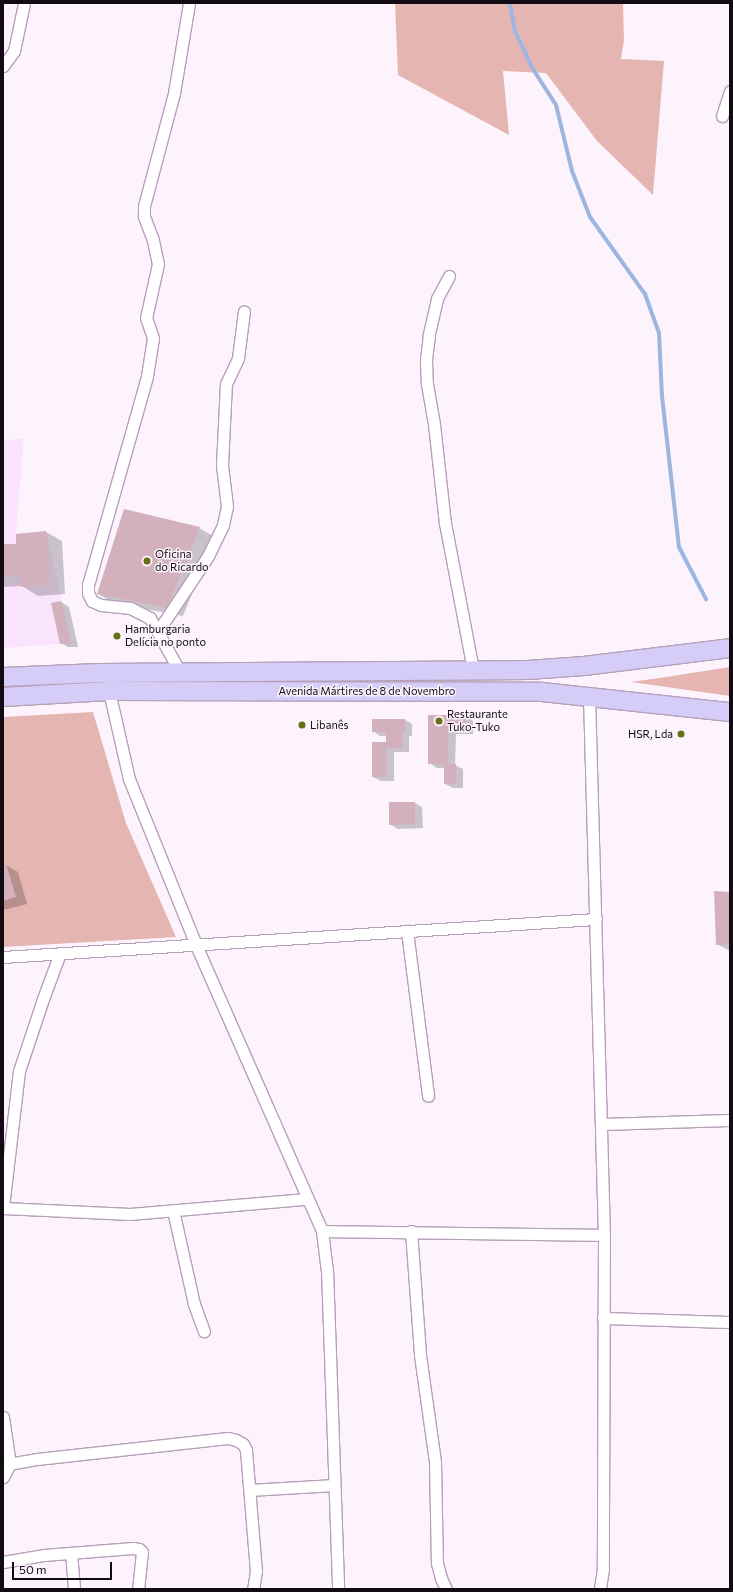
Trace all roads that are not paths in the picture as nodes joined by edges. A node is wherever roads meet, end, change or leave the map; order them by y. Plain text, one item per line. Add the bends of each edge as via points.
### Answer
1 (24, 3) edge
2 (189, 3) edge
3 (3, 66) edge
4 (730, 91) edge
5 (722, 116) dead end
6 (449, 276) dead end
7 (244, 311) dead end
8 (158, 631) junction
9 (730, 648) edge
10 (473, 670) junction
11 (180, 672) junction
12 (3, 677) edge
13 (109, 691) junction
14 (589, 696) junction
15 (3, 697) edge
16 (728, 711) edge
17 (596, 919) junction
18 (407, 931) junction
19 (196, 945) junction
20 (60, 953) junction
21 (3, 956) edge
22 (428, 1096) dead end
23 (730, 1120) edge
24 (602, 1124) junction
25 (306, 1199) junction
26 (173, 1210) junction
27 (322, 1231) junction
28 (411, 1232) junction
29 (604, 1235) junction
30 (603, 1318) junction
31 (730, 1322) edge
32 (204, 1331) dead end
33 (3, 1417) edge
34 (6, 1465) edge
35 (3, 1477) edge
36 (334, 1485) junction
37 (250, 1490) junction
38 (71, 1553) junction
39 (3, 1562) edge
40 (74, 1589) edge
41 (138, 1589) edge
42 (253, 1589) edge
43 (338, 1589) edge
44 (446, 1589) edge
45 (600, 1589) edge

1 - 3 street via 14,51
2 - 8 street via 174,93 144,206 144,216 158,264 146,318 153,338 148,368 88,585 92,601 100,605 142,612 150,618
4 - 5 street
6 - 10 street via 437,299 429,335 427,384 445,523
7 - 8 street via 238,358 226,384 222,466 227,506 223,525 208,556
8 - 11 street
9 - 10 main road, Avenida Mártires de 8 de Novembro via 584,666
10 - 11 main road, Avenida Mártires de 8 de Novembro
11 - 12 main road, Avenida Mártires de 8 de Novembro
13 - 14 main road, Avenida Mártires de 8 de Novembro via 449,690
13 - 15 main road, Avenida Mártires de 8 de Novembro
13 - 19 street via 129,779
14 - 16 main road, Avenida Mártires de 8 de Novembro
14 - 17 street
17 - 18 street
17 - 24 street
18 - 19 street
18 - 22 street
19 - 20 street
19 - 25 street
20 - 21 street
20 - 26 street via 19,1071 3,1208 130,1214
23 - 24 street
24 - 29 street
25 - 26 street
25 - 27 street
26 - 32 street via 194,1304
27 - 28 street
27 - 36 street via 327,1269
28 - 29 street
28 - 44 street via 420,1355 435,1462 437,1563 440,1578
29 - 30 street
30 - 31 street
30 - 45 street via 603,1569
33 - 34 street
34 - 35 street
34 - 37 street via 37,1459 228,1438 243,1444 246,1450
36 - 37 street
36 - 43 street
37 - 42 street via 256,1571
38 - 39 street
38 - 40 street
38 - 41 street via 139,1549 142,1552

